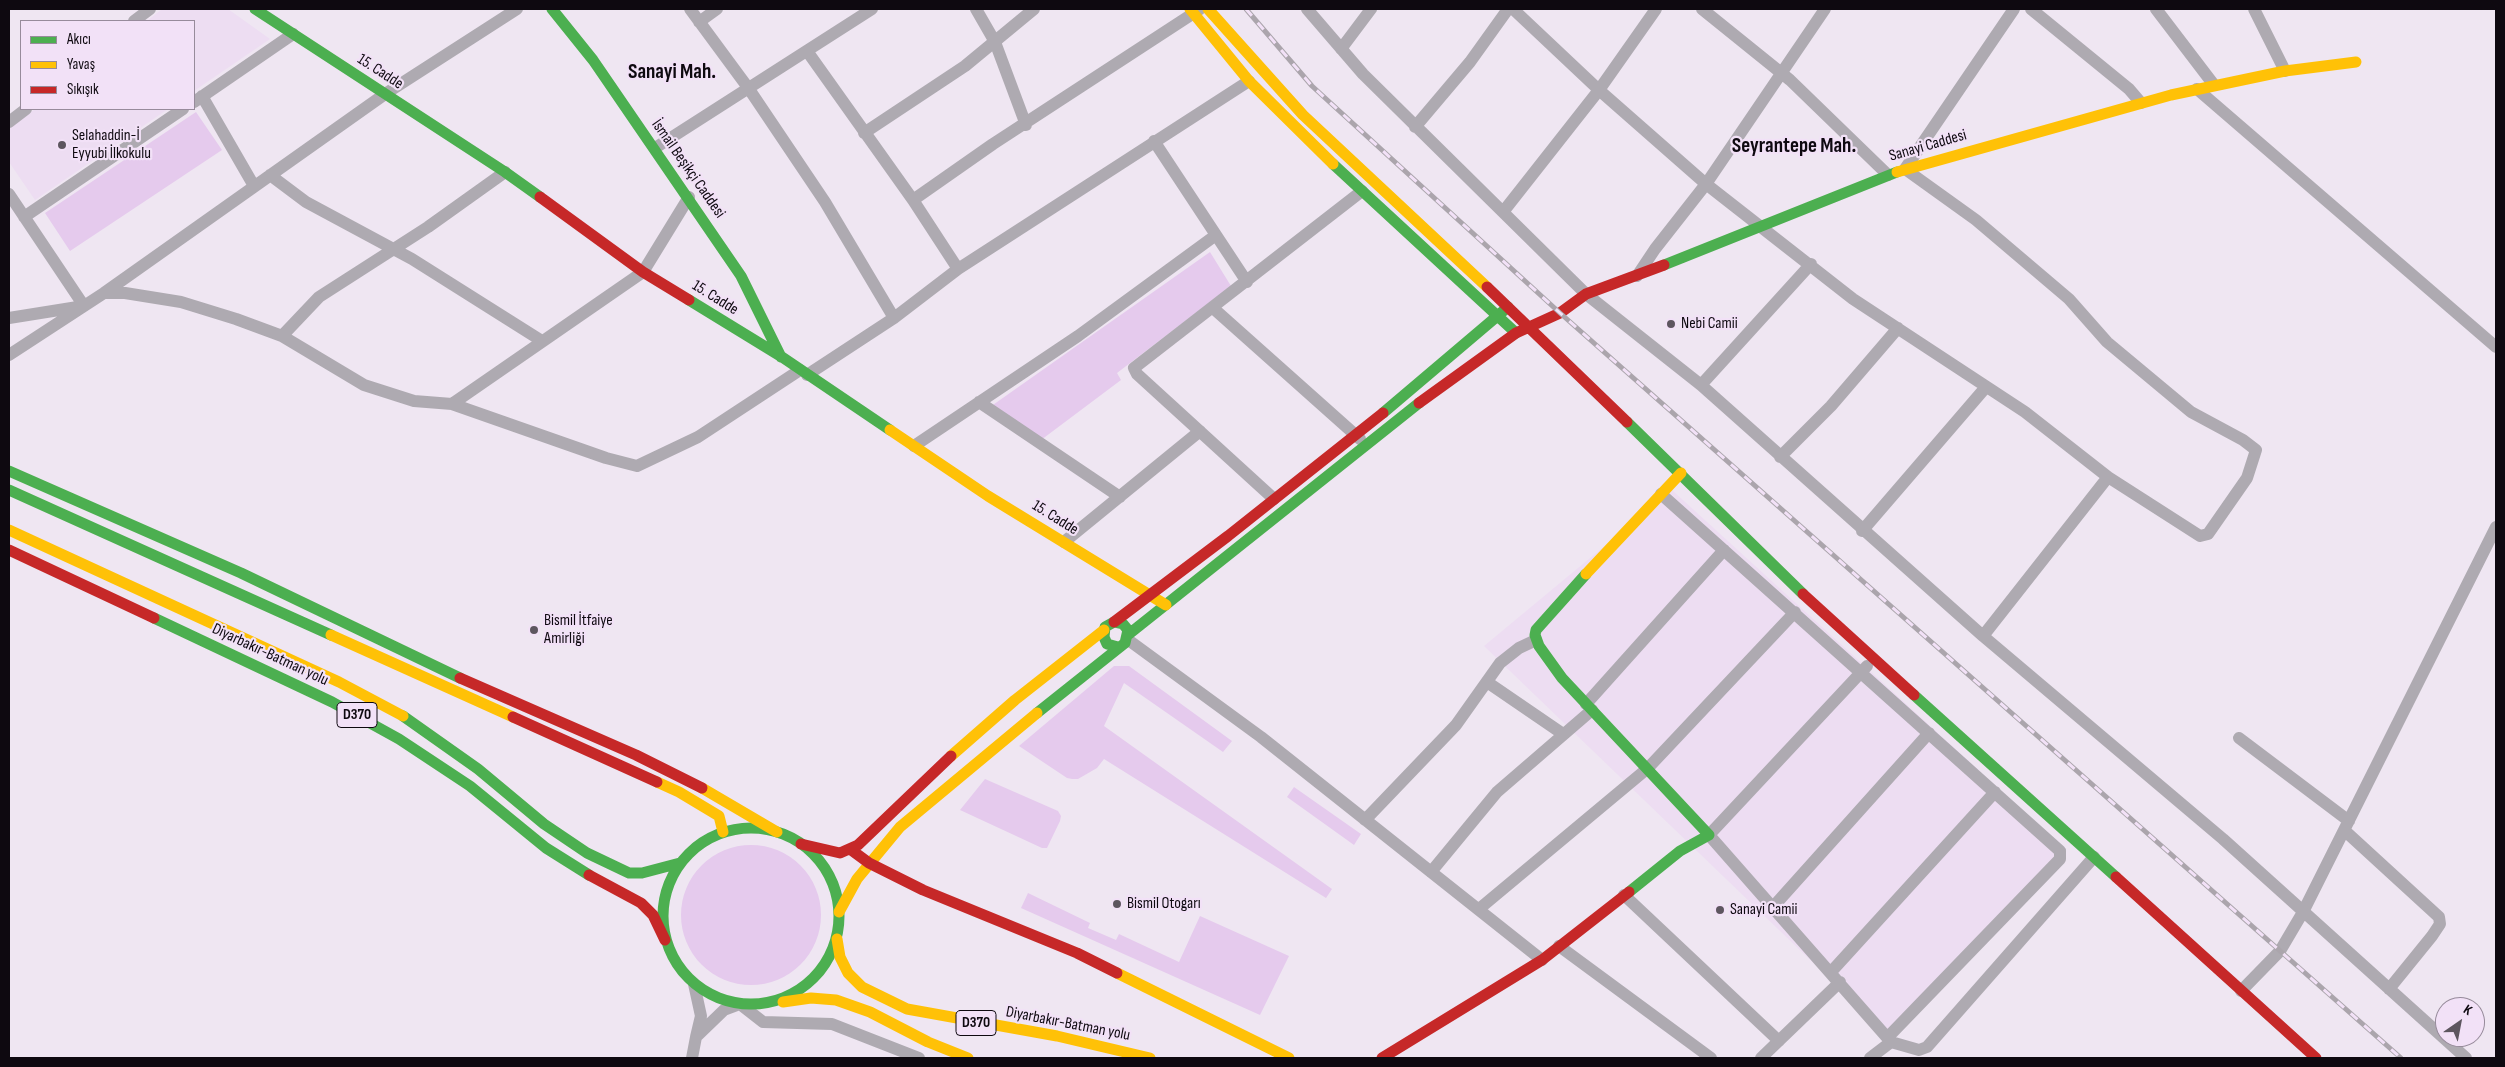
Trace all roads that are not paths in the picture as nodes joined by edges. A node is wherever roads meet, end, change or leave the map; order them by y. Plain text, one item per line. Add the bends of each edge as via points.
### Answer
1 (150, 9) edge
2 (254, 9) edge
3 (517, 9) edge
4 (552, 9) edge
5 (690, 9) edge
6 (717, 9) edge
7 (872, 9) edge
8 (976, 9) edge
9 (1034, 9) edge
10 (1208, 9) edge
11 (1307, 9) edge
12 (1371, 9) edge
13 (1508, 9) edge
14 (1513, 9) edge
15 (1656, 9) edge
16 (1702, 9) edge
17 (1825, 9) edge
18 (2014, 9) edge
19 (2031, 9) edge
20 (2156, 9) edge
21 (2254, 9) edge
22 (1195, 10) edge
23 (135, 20) edge
24 (700, 22) junction
25 (293, 34) junction
26 (995, 42) junction
27 (1341, 48) junction
28 (807, 51) junction
29 (2356, 62) dead end
30 (2285, 71) junction
31 (1780, 73) junction
32 (1249, 81) junction
33 (2214, 85) junction
34 (749, 89) junction
35 (2197, 89) junction
36 (1599, 90) junction
37 (385, 94) junction
38 (198, 99) edge
39 (2141, 103) junction
40 (25, 110) edge
41 (182, 110) edge
42 (9, 122) edge
43 (1026, 125) junction
44 (1415, 126) junction
45 (864, 133) junction
46 (1154, 141) junction
47 (655, 148) junction
48 (1905, 169) junction
49 (505, 172) junction
50 (1888, 174) junction
51 (270, 175) junction
52 (1706, 184) junction
53 (254, 186) junction
54 (1362, 191) junction
55 (9, 194) edge
56 (689, 197) junction
57 (913, 200) junction
58 (1503, 212) junction
59 (24, 217) junction
60 (1759, 228) junction
61 (1216, 235) junction
62 (392, 250) junction
63 (1810, 264) junction
64 (958, 269) junction
65 (643, 272) junction
66 (1637, 276) junction
67 (1247, 282) junction
68 (104, 293) junction
69 (1586, 294) junction
70 (84, 306) junction
71 (1508, 307) junction
72 (1213, 308) junction
73 (1497, 316) junction
74 (9, 318) edge
75 (894, 318) junction
76 (1531, 328) junction
77 (1898, 328) junction
78 (1516, 333) junction
79 (282, 336) junction
80 (542, 341) junction
81 (2496, 347) edge
82 (9, 355) edge
83 (782, 357) junction
84 (803, 372) junction
85 (1701, 385) junction
86 (1986, 387) junction
87 (979, 402) junction
88 (452, 404) junction
89 (1200, 432) junction
90 (1355, 434) junction
91 (1365, 445) junction
92 (914, 446) junction
93 (1780, 457) junction
94 (9, 471) edge
95 (1681, 473) junction
96 (2108, 477) junction
97 (9, 490) edge
98 (1661, 494) junction
99 (1120, 497) junction
100 (1274, 499) junction
101 (2496, 527) edge
102 (9, 530) edge
103 (1862, 531) junction
104 (1064, 542) junction
105 (9, 550) edge
106 (1724, 550) junction
107 (1149, 595) junction
108 (1166, 604) junction
109 (1795, 612) junction
110 (1114, 622) junction
111 (1104, 630) junction
112 (1982, 636) junction
113 (1125, 640) junction
114 (1536, 640) junction
115 (1874, 658) junction
116 (1861, 672) junction
117 (1486, 682) junction
118 (1589, 707) junction
119 (1929, 733) junction
120 (1562, 734) junction
121 (2239, 738) dead end
122 (1648, 768) junction
123 (1995, 792) junction
124 (1365, 820) junction
125 (2346, 826) junction
126 (723, 832) junction
127 (777, 832) junction
128 (1709, 834) junction
129 (801, 844) junction
130 (850, 849) junction
131 (2094, 858) junction
132 (680, 863) junction
133 (869, 863) junction
134 (1431, 872) junction
135 (1624, 895) junction
136 (1773, 906) junction
137 (1479, 910) junction
138 (839, 912) junction
139 (2303, 912) junction
140 (837, 939) junction
141 (665, 940) junction
142 (1559, 946) junction
143 (1542, 960) junction
144 (1835, 977) junction
145 (694, 984) junction
146 (2389, 989) junction
147 (2241, 990) junction
148 (740, 1004) junction
149 (766, 1004) junction
150 (696, 1037) junction
151 (1890, 1039) junction
152 (1779, 1041) junction
153 (1919, 1054) edge
154 (692, 1058) edge
155 (919, 1058) edge
156 (968, 1058) edge
157 (1150, 1058) edge
158 (1289, 1058) edge
159 (1382, 1058) edge
160 (1711, 1058) edge
161 (1761, 1058) edge
162 (1870, 1058) edge
163 (2316, 1058) edge
164 (2466, 1058) edge

1 - 23 street
2 - 25 main road, 15. Cadde
3 - 37 street
4 - 47 main road, İsmail Beşikçi Caddesi via 593,60
5 - 24 street
6 - 24 street
7 - 28 street
8 - 26 street
9 - 26 street
10 - 71 main road via 1303,115
11 - 27 street
12 - 27 street
13 - 44 street via 1470,62
14 - 36 street
15 - 36 street
16 - 31 street
17 - 31 street
18 - 48 street
19 - 39 street via 2129,89
20 - 33 street
21 - 30 street
22 - 32 main road
22 - 43 street
24 - 34 street
25 - 37 main road, 15. Cadde
25 - 38 street
26 - 43 street
26 - 45 street via 965,66
27 - 44 street
28 - 34 street
28 - 45 street
29 - 30 main road, Sanayi Caddesi
30 - 33 main road, Sanayi Caddesi
31 - 50 street
31 - 52 street
32 - 46 street
32 - 54 main road
33 - 35 main road, Sanayi Caddesi
34 - 47 street
34 - 75 street via 825,202
35 - 39 main road, Sanayi Caddesi
35 - 81 street
36 - 52 street
36 - 58 street
37 - 49 main road, 15. Cadde
37 - 51 street
38 - 53 street
39 - 48 main road, Sanayi Caddesi
40 - 42 street
41 - 59 street
43 - 57 street
44 - 58 street
45 - 57 street
46 - 61 street
46 - 64 street
47 - 56 main road, İsmail Beşikçi Caddesi
48 - 50 main road, Sanayi Caddesi
48 - 96 street via 1976,220 2070,299 2107,342 2191,412 2256,450 2247,478 2208,534 2200,536
49 - 62 street
49 - 65 main road, 15. Cadde
50 - 60 main road, Sanayi Caddesi
51 - 53 street
51 - 62 street via 306,202
52 - 60 street
52 - 66 street via 1654,249
53 - 68 street
54 - 67 street
54 - 73 main road
55 - 59 street
56 - 65 street
56 - 83 main road, İsmail Beşikçi Caddesi via 741,276
57 - 64 street
58 - 69 street
59 - 70 street
60 - 63 street
60 - 66 main road, Sanayi Caddesi
61 - 67 street
61 - 87 street via 1078,336
62 - 79 street via 319,296
62 - 80 street via 412,259
63 - 77 street via 1853,299
63 - 85 street
64 - 75 street
65 - 80 street
65 - 83 main road, 15. Cadde
66 - 69 main road, Sanayi Caddesi
67 - 72 street
68 - 70 street
68 - 79 street via 181,302
69 - 76 main road, Sanayi Caddesi
69 - 85 street
70 - 74 street
70 - 82 street
71 - 73 main road
71 - 76 main road
72 - 89 street via 1134,368
72 - 90 street
73 - 78 main road
73 - 90 main road
75 - 84 street
76 - 78 main road, Sanayi Caddesi
76 - 95 main road
77 - 86 street
77 - 93 street via 1831,406
78 - 91 main road, Sanayi Caddesi
79 - 88 street via 364,385 414,401
80 - 88 street
83 - 84 main road, 15. Cadde
84 - 88 street via 698,437 638,466 606,458
84 - 92 main road, 15. Cadde
85 - 93 street
86 - 96 street via 2025,412
86 - 103 street
87 - 92 street
87 - 99 street
89 - 99 street
89 - 100 street
90 - 91 street
90 - 100 main road
91 - 108 main road, Sanayi Caddesi
92 - 104 main road, 15. Cadde
93 - 103 street
94 - 127 main road via 241,573 481,688 636,755 714,794
95 - 98 main road
95 - 115 main road via 1808,599
96 - 112 street
97 - 126 main road via 679,792 718,816
98 - 106 street
98 - 114 main road via 1622,532 1536,630
99 - 104 street
100 - 107 main road
101 - 125 street
102 - 132 main road, Diyarbakır-Batman yolu / D370 via 384,705 415,723 478,769 544,824 610,865 629,873 642,873
103 - 112 street
104 - 107 main road, 15. Cadde
105 - 141 main road, Diyarbakır-Batman yolu / D370 via 332,702 399,739 470,786 546,848 579,870 641,903 652,915
106 - 109 street
106 - 118 street
107 - 108 main road, 15. Cadde
107 - 110 main road
108 - 113 main road, Sanayi Caddesi
109 - 116 street
109 - 122 street
110 - 111 main road
110 - 113 main road via 1123,624
111 - 113 main road via 1105,641 1110,646
111 - 130 main road via 1015,700 942,764 858,846
112 - 139 street via 2223,839
113 - 124 street via 1261,737
113 - 133 main road, Sanayi Caddesi via 900,828
114 - 117 street via 1507,656
114 - 118 main road via 1562,678
115 - 116 street
115 - 131 main road
116 - 119 street
116 - 128 street
117 - 120 street
117 - 124 street via 1444,738
118 - 120 street
118 - 122 main road
119 - 123 street
119 - 136 street
120 - 134 street via 1497,792
121 - 125 street
122 - 128 main road
122 - 137 street
123 - 144 street
123 - 151 street via 2058,850 2060,859
124 - 134 street
125 - 139 street
125 - 146 street via 2439,917 2440,924 2432,936
126 - 127 main road via 750,828
126 - 132 main road via 699,844
127 - 129 main road
128 - 135 main road via 1680,851
128 - 136 street
129 - 130 main road via 840,853
129 - 138 main road via 821,863 834,887
130 - 133 main road
131 - 147 main road
131 - 153 street
132 - 141 main road via 667,887 662,913
133 - 138 main road, Sanayi Caddesi
133 - 158 main road via 923,890 1077,953
134 - 137 street
135 - 142 main road
135 - 152 street
136 - 144 street
137 - 143 street
138 - 140 main road
139 - 146 street
139 - 147 street via 2280,951
140 - 149 main road via 827,961 812,981 790,996
140 - 157 main road, Diyarbakır-Batman yolu / D370 via 840,957 848,973 862,987 907,1009 1057,1036
141 - 145 main road via 677,965
142 - 143 main road
142 - 160 street
143 - 159 main road
144 - 151 street
144 - 152 street
145 - 148 main road via 716,998
145 - 150 street via 701,1016
146 - 164 street
147 - 163 main road
148 - 149 main road
148 - 150 street via 724,1010
148 - 155 street via 763,1022 832,1024
149 - 156 main road, D370 via 811,998 836,1000 870,1012 928,1042
150 - 154 street
151 - 153 street
151 - 162 street
152 - 161 street

